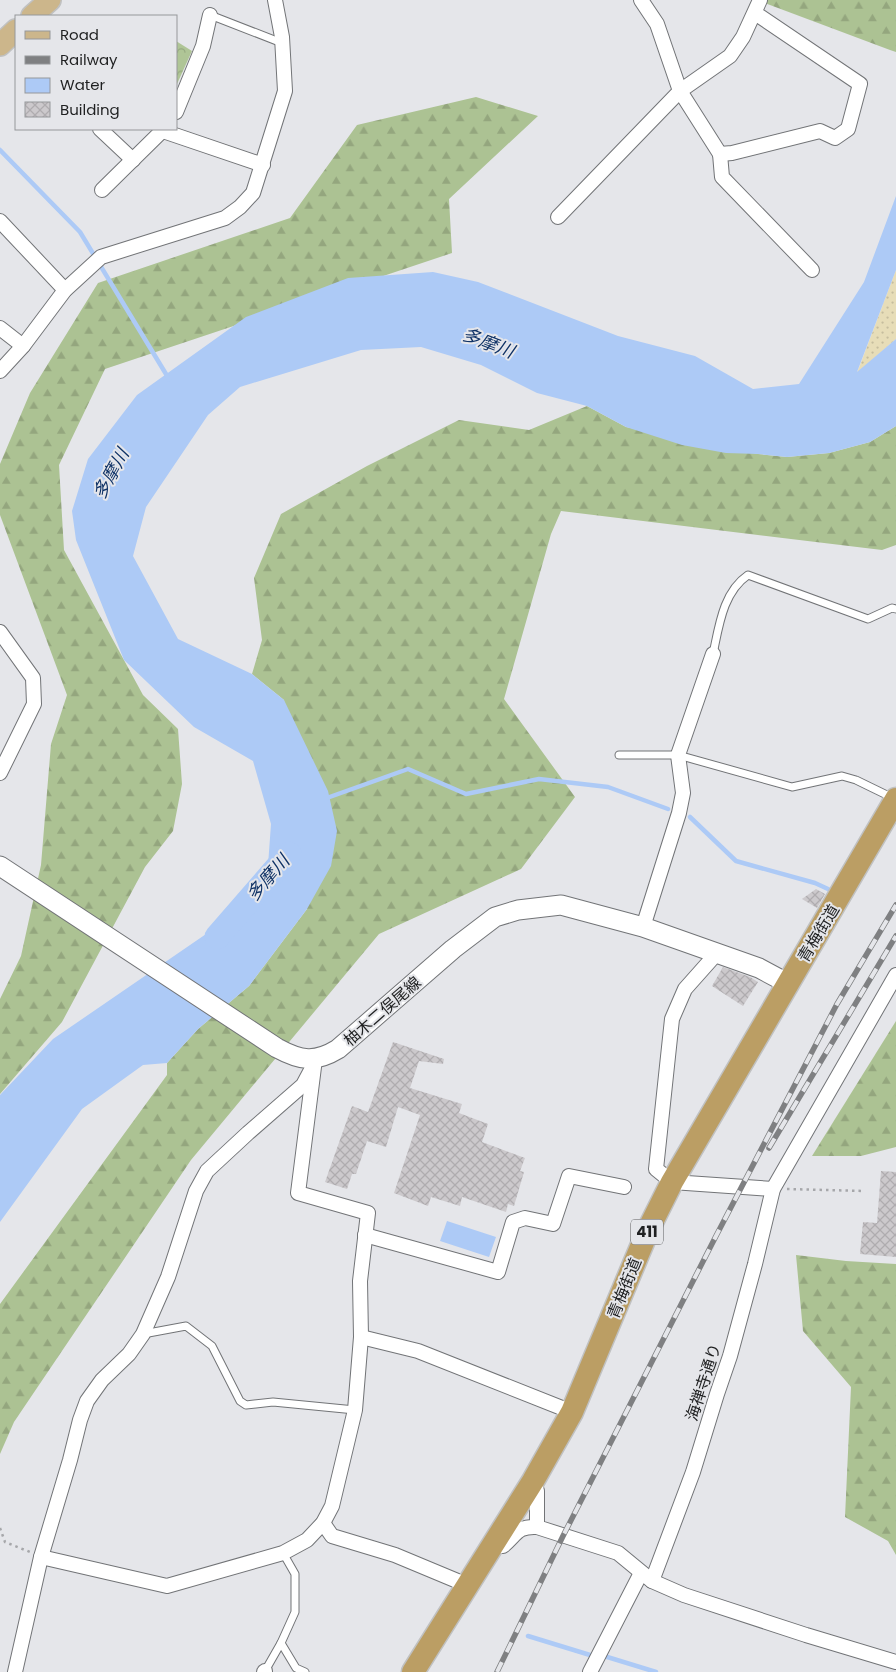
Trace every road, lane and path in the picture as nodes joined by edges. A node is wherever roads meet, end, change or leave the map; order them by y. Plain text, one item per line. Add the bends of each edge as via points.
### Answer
1 (50, 0) edge
2 (275, 0) edge
3 (640, 0) edge
4 (758, 6) edge
5 (33, 15) edge
6 (210, 15) joint
7 (282, 44) junction
8 (680, 91) junction
9 (178, 107) edge
10 (101, 130) edge
11 (163, 130) edge
12 (720, 154) junction
13 (133, 160) junction
14 (263, 165) junction
15 (102, 190) dead end
16 (558, 216) dead end
17 (0, 221) edge
18 (812, 270) dead end
19 (65, 290) junction
20 (0, 328) edge
21 (23, 346) junction
22 (0, 372) edge
23 (896, 609) edge
24 (0, 632) edge
25 (713, 654) joint
26 (619, 755) dead end
27 (678, 755) junction
28 (0, 773) edge
29 (896, 799) edge
30 (0, 866) edge
31 (643, 927) junction
32 (717, 953) junction
33 (896, 975) edge
34 (788, 983) junction
35 (315, 1059) junction
36 (672, 1182) junction
37 (624, 1187) dead end
38 (773, 1189) junction
39 (866, 1191) dead end
40 (365, 1234) junction
41 (143, 1334) junction
42 (361, 1337) junction
43 (355, 1410) junction
44 (572, 1412) junction
45 (533, 1481) junction
46 (323, 1523) junction
47 (537, 1527) junction
48 (0, 1528) edge
49 (492, 1545) junction
50 (283, 1553) junction
51 (41, 1557) junction
52 (646, 1577) junction
53 (467, 1585) junction
54 (280, 1644) junction
55 (896, 1662) edge
56 (592, 1668) edge
57 (15, 1672) edge
58 (264, 1672) edge
59 (305, 1672) edge
60 (413, 1672) edge

1 - 5 main road
2 - 7 street
3 - 8 street via 657,24
4 - 8 street via 730,56
4 - 12 street via 860,84 848,129 835,138 820,131
6 - 7 lane
6 - 9 street via 203,46
7 - 14 street via 285,92
8 - 12 street
8 - 16 street
10 - 13 street
11 - 13 street
11 - 14 street
12 - 18 street via 722,177
13 - 15 street
14 - 19 street via 253,193 225,218 101,257
17 - 19 street
19 - 21 street
20 - 21 street
21 - 22 street
23 - 25 lane via 868,619 748,575 738,582 724,608
24 - 28 street via 33,678 34,687 34,704
25 - 27 street
26 - 27 lane
27 - 29 lane via 792,787 842,776
27 - 31 street via 682,793 679,812
29 - 34 highway, 青梅街道 / 411
30 - 35 main road via 278,1048 299,1058
31 - 32 main road, 柚木二俣尾線
31 - 35 main road, 柚木二俣尾線 via 561,906 518,910 495,917 453,949 350,1040 330,1054
32 - 34 main road, 柚木二俣尾線 via 759,968
32 - 36 street via 685,989 672,1019 656,1169
33 - 38 street, 海禅寺通り
34 - 36 highway, 青梅街道 / 411
35 - 40 street via 298,1193 368,1213
35 - 41 street via 303,1085 207,1171 196,1191 168,1277
36 - 38 street
36 - 44 highway, 青梅街道 / 411 via 649,1228
37 - 40 street via 569,1176 552,1224 525,1218 514,1222 498,1272
38 - 39 path
38 - 52 street, 海禅寺通り via 730,1356 693,1472
40 - 42 street via 360,1281
41 - 43 lane via 186,1326 212,1346 240,1400 246,1405 273,1402
41 - 51 street via 87,1401
42 - 43 street
42 - 44 street via 418,1351
43 - 46 street via 332,1506
44 - 45 highway, 青梅街道 / 411
45 - 47 street via 537,1491
45 - 49 highway, 青梅街道 / 411
46 - 50 street via 307,1540
46 - 53 street via 332,1536 395,1555
47 - 49 street via 518,1529 503,1546
47 - 52 street via 618,1553
48 - 51 path via 5,1542
49 - 53 highway, 青梅街道 / 411
50 - 51 street via 166,1586
50 - 54 lane via 295,1574 295,1612
51 - 57 street
52 - 55 street via 684,1595
52 - 56 street, 海禅寺通り
53 - 60 highway, 青梅街道 / 411
54 - 58 lane
54 - 59 lane via 296,1668

